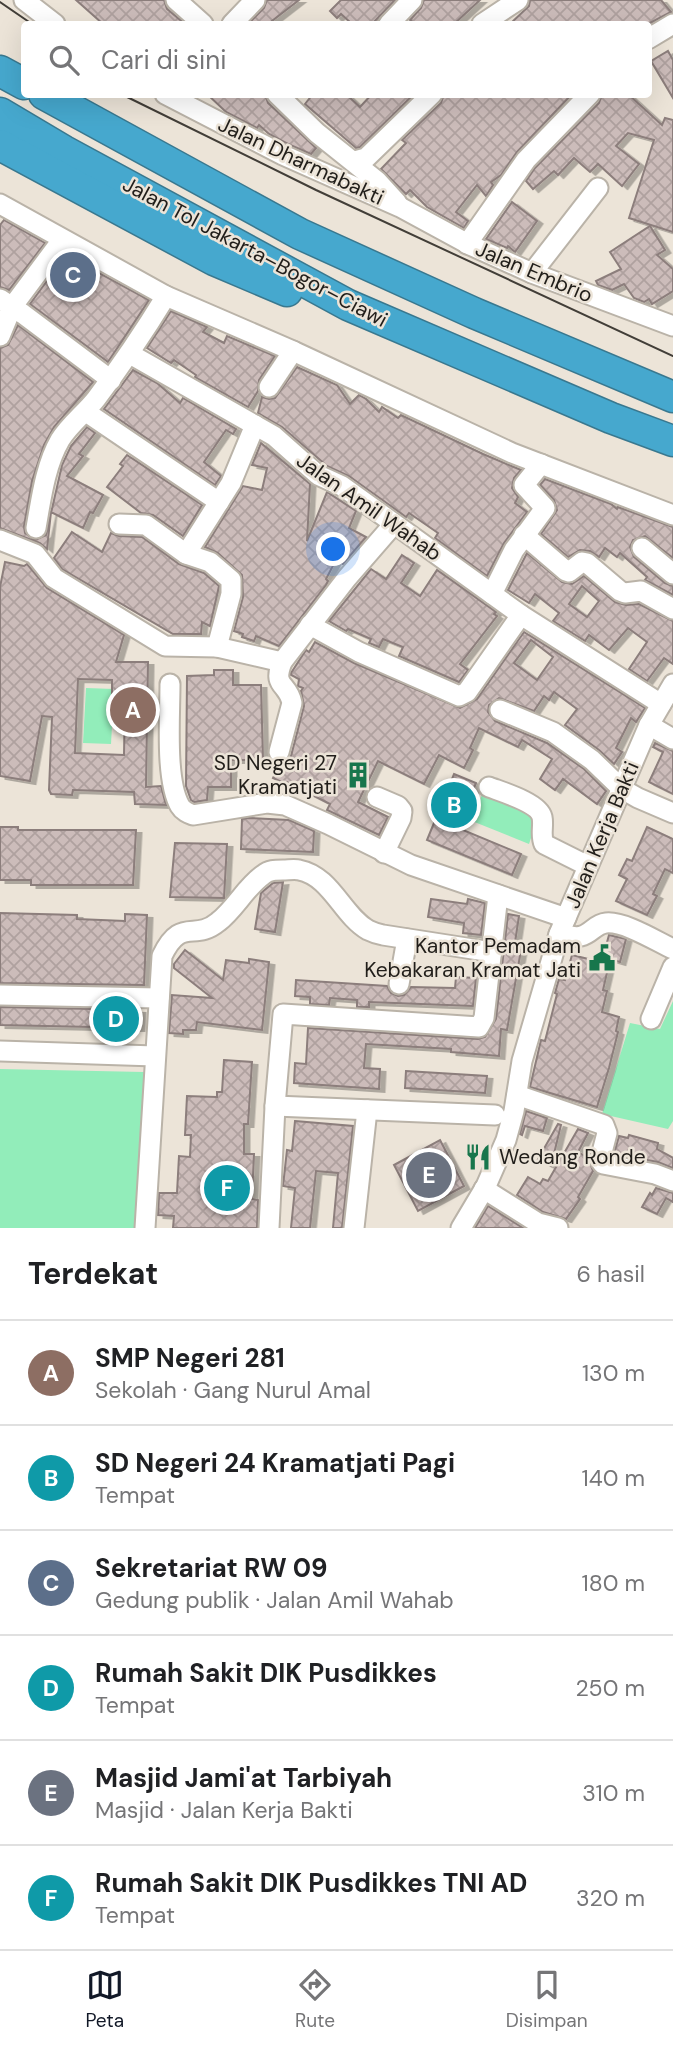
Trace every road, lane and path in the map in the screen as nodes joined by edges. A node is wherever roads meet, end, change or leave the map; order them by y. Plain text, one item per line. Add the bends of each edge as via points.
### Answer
1 (24, 0) edge
2 (176, 0) edge
3 (255, 0) edge
4 (518, 0) edge
5 (406, 2) edge
6 (51, 21) edge
7 (200, 21) edge
8 (235, 21) edge
9 (391, 21) edge
10 (486, 21) edge
11 (673, 24) edge
12 (652, 37) edge
13 (0, 71) edge
14 (21, 82) edge
15 (51, 98) edge
16 (173, 98) edge
17 (280, 98) edge
18 (425, 98) edge
19 (586, 98) edge
20 (0, 113) edge
21 (0, 145) edge
22 (355, 161) junction
23 (598, 188) dead end
24 (1, 207) edge
25 (400, 207) junction
26 (62, 240) junction
27 (467, 244) junction
28 (531, 273) junction
29 (166, 296) junction
30 (6, 303) edge
31 (348, 305) junction
32 (673, 326) edge
33 (0, 336) edge
34 (293, 351) junction
35 (130, 354) junction
36 (111, 380) junction
37 (269, 387) dead end
38 (673, 397) edge
39 (86, 412) junction
40 (255, 425) junction
41 (673, 441) edge
42 (541, 464) junction
43 (219, 502) junction
44 (673, 515) edge
45 (119, 524) dead end
46 (393, 525) junction
47 (36, 528) dead end
48 (524, 535) junction
49 (0, 540) edge
50 (642, 548) dead end
51 (186, 554) junction
52 (671, 582) edge
53 (492, 594) junction
54 (673, 609) edge
55 (521, 615) junction
56 (310, 625) junction
57 (217, 647) junction
58 (282, 662) junction
59 (170, 684) dead end
60 (673, 684) edge
61 (661, 704) junction
62 (500, 710) dead end
63 (649, 725) junction
64 (673, 738) edge
65 (279, 752) dead end
66 (489, 787) dead end
67 (622, 789) junction
68 (377, 797) dead end
69 (673, 813) edge
70 (384, 853) junction
71 (588, 866) junction
72 (498, 895) junction
73 (563, 926) junction
74 (407, 939) junction
75 (673, 949) edge
76 (492, 952) junction
77 (673, 967) edge
78 (399, 984) dead end
79 (0, 995) edge
80 (159, 998) junction
81 (651, 1018) dead end
82 (0, 1051) edge
83 (155, 1056) junction
84 (517, 1095) junction
85 (275, 1105) junction
86 (367, 1110) junction
87 (495, 1115) dead end
88 (673, 1181) edge
89 (484, 1189) junction
90 (145, 1228) edge
91 (269, 1228) edge
92 (354, 1228) edge
93 (461, 1228) edge
94 (558, 1228) edge

1 - 6 street
2 - 7 street
3 - 8 street
4 - 10 street
5 - 9 street
11 - 12 street
13 - 14 highway
15 - 38 highway, Jalan Tol Jakarta–Bogor–Ciawi via 300,234
16 - 25 street, Jalan Dharmabakti via 283,155
17 - 22 street
18 - 22 street via 366,158
19 - 27 street via 526,160
20 - 31 highway, Jalan Tol Jakarta–Bogor–Ciawi
21 - 31 highway via 214,260 311,301
22 - 25 street
23 - 28 street
24 - 26 street
25 - 27 street, Jalan Embrio
26 - 29 street
26 - 30 street
27 - 28 street, Jalan Embrio
28 - 32 street, Jalan Embrio
29 - 34 street
29 - 35 street
30 - 33 street
30 - 36 street
31 - 41 highway, Jalan Tol Jakarta–Bogor–Ciawi
34 - 37 street
34 - 42 street
35 - 36 street
35 - 40 street, Jalan Amil Wahab
36 - 39 street
39 - 43 street
39 - 47 street via 61,438 54,454
40 - 43 street
40 - 46 street, Jalan Amil Wahab via 318,475 342,486
42 - 44 street
42 - 48 street via 524,485 545,508
43 - 51 street
45 - 51 street via 146,526
46 - 53 street, Jalan Amil Wahab
46 - 56 street
48 - 53 street
48 - 54 street via 566,571 587,563 620,591 641,591
49 - 57 street via 34,554 54,578 165,646
50 - 52 street
51 - 57 street via 210,562 231,580
53 - 55 street, Jalan Amil Wahab
55 - 56 street via 467,692 459,696
55 - 61 street, Jalan Amil Wahab
56 - 58 street
57 - 58 street
58 - 65 street via 277,674 292,703
59 - 70 street via 171,772 185,812 193,815 267,803 285,805
60 - 61 street, Jalan Kerja Bakti
61 - 63 street, Jalan Kerja Bakti
62 - 67 street via 553,732
63 - 64 street
63 - 67 street, Jalan Kerja Bakti
66 - 71 street via 533,805 542,817 544,844
67 - 69 street
67 - 71 street, Jalan Kerja Bakti
68 - 70 street via 402,811
70 - 72 street
71 - 73 street, Jalan Kerja Bakti
72 - 73 street
72 - 76 street
73 - 75 street via 578,937 607,922
73 - 84 street, Jalan Kerja Bakti via 522,1060
74 - 76 street
74 - 78 street
74 - 80 street via 367,929 316,877 300,870 273,870 218,922 176,934 162,956
76 - 85 street via 479,1027 283,1013
77 - 81 street
79 - 80 street
80 - 83 street
82 - 83 street
83 - 90 street
84 - 88 street via 604,1125 603,1164
84 - 89 street, Jalan Kerja Bakti via 506,1140
85 - 86 street
85 - 91 street
86 - 87 street
86 - 92 street
89 - 93 street, Jalan Kerja Bakti
89 - 94 street via 538,1223

